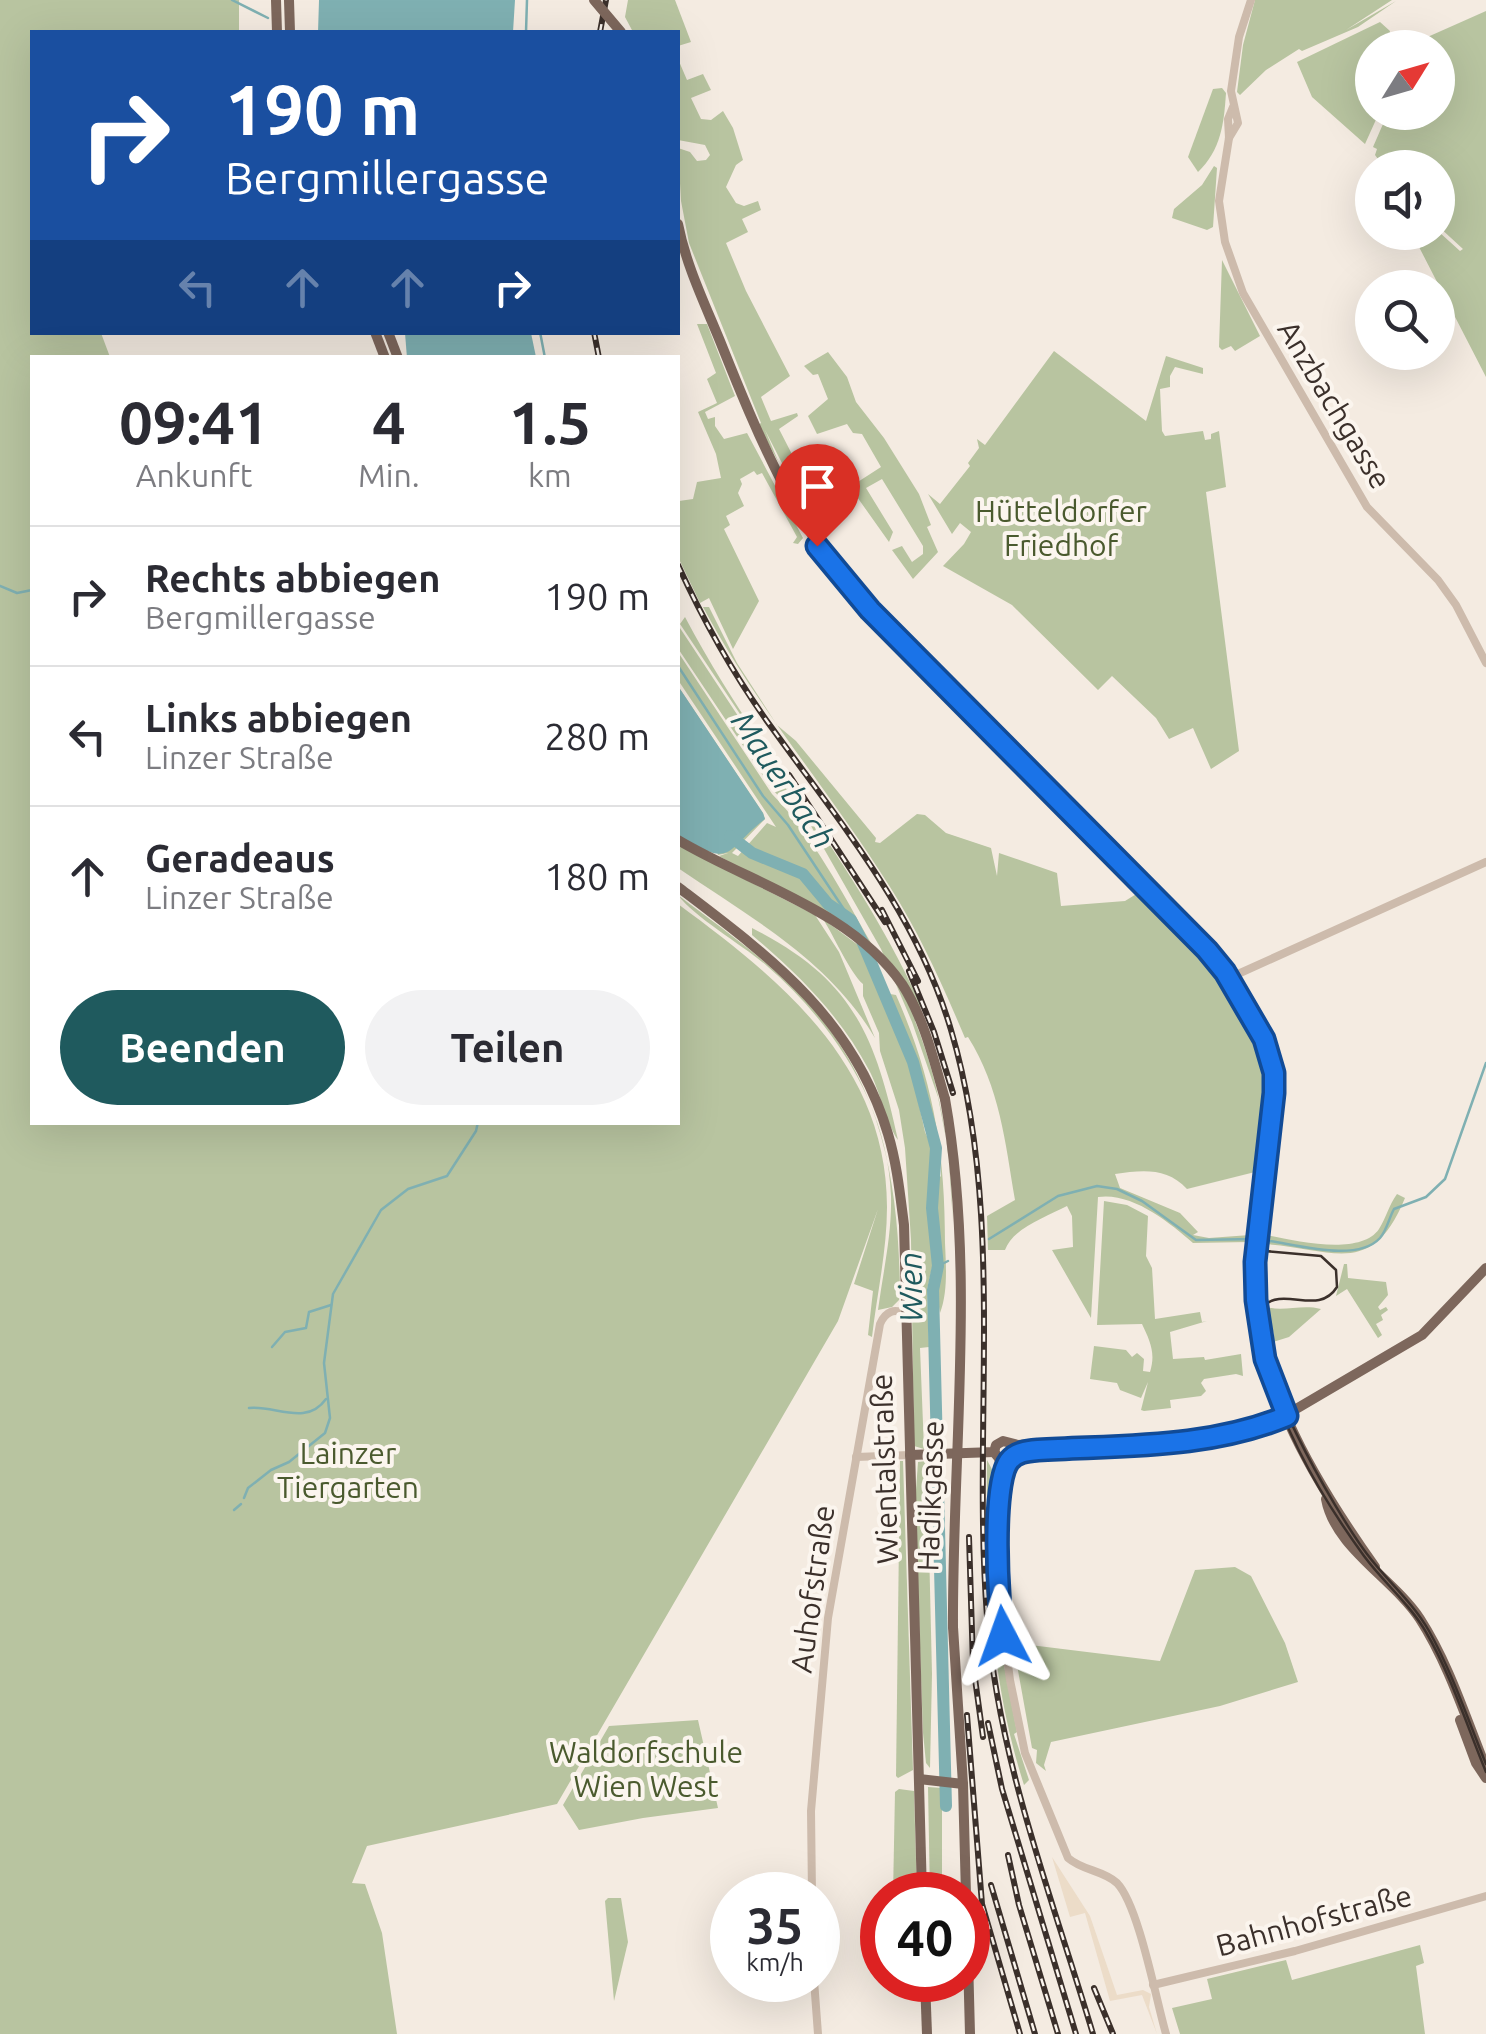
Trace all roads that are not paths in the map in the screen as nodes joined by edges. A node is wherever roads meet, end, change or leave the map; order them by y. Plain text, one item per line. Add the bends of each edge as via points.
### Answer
1 (276, 0) edge
2 (289, 0) edge
3 (594, 0) edge
4 (1251, 0) edge
5 (276, 30) edge
6 (290, 30) edge
7 (619, 30) edge
8 (680, 231) edge
9 (1486, 663) edge
10 (680, 841) edge
11 (1486, 862) edge
12 (680, 889) edge
13 (1229, 978) junction
14 (1486, 1268) edge
15 (905, 1315) junction
16 (1287, 1416) junction
17 (913, 1455) junction
18 (1005, 1455) junction
19 (856, 1457) junction
20 (1458, 1700) junction
21 (1486, 1768) edge
22 (1486, 1778) edge
23 (922, 1779) junction
24 (961, 1783) junction
25 (812, 1872) edge
26 (922, 1872) edge
27 (965, 1872) edge
28 (1486, 1896) edge
29 (1153, 1986) junction
30 (816, 2002) edge
31 (926, 2002) edge
32 (969, 2002) edge
33 (818, 2034) edge
34 (928, 2034) edge
35 (970, 2034) edge
36 (1166, 2034) edge

1 - 5 main road
2 - 6 main road
3 - 7 main road, bridge
4 - 9 street, Anzbachgasse via 1240,37 1219,201 1225,242 1249,304 1367,507 1438,580
8 - 13 main road via 755,430 824,556
10 - 24 main road, Hadikgasse, bridge via 833,922 886,966 914,1007 944,1099 957,1184 953,1628
11 - 13 street
12 - 15 main road, Wientalstraße via 792,978 858,1061 895,1165
13 - 16 main road via 1264,1039 1274,1073 1255,1262 1259,1336
14 - 16 main road via 1422,1334
15 - 17 main road, Wientalstraße
15 - 19 street, Auhofstraße via 886,1314
16 - 18 main road via 1207,1440 1092,1441
16 - 20 main road via 1328,1495 1422,1622
17 - 18 main road
17 - 19 street
17 - 23 main road, Wientalstraße
18 - 29 street via 999,1489 1001,1622 1025,1753 1068,1858 1108,1876 1126,1897
19 - 25 street, Auhofstraße via 828,1618
20 - 21 main road
20 - 22 main road via 1463,1735
23 - 24 main road
23 - 26 main road, Wientalstraße
24 - 27 main road, Hadikgasse
28 - 29 street, Bahnhofstraße
29 - 36 street
30 - 33 street
31 - 34 main road
32 - 35 main road

